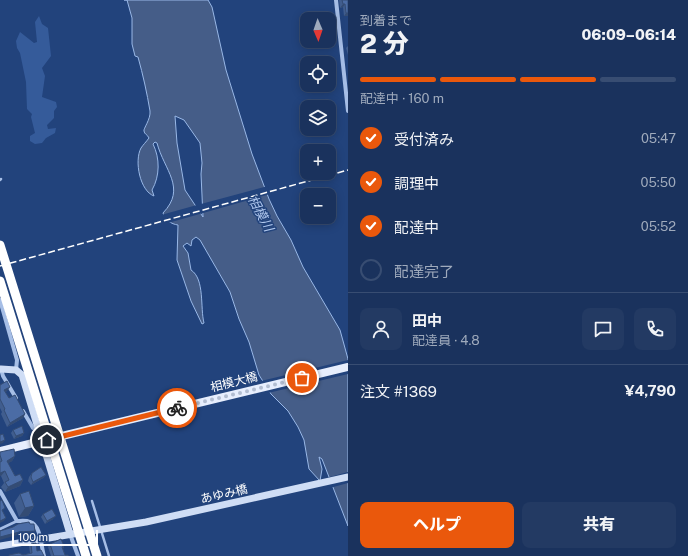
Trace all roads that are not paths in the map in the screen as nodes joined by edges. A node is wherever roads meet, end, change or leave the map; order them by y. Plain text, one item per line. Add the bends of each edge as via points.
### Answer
1 (336, 0) edge
2 (348, 111) edge
3 (0, 245) edge
4 (0, 281) edge
5 (0, 300) edge
6 (348, 367) edge
7 (1, 368) edge
8 (16, 370) junction
9 (5, 379) junction
10 (0, 383) edge
11 (33, 428) dead end
12 (0, 451) edge
13 (348, 476) edge
14 (0, 491) edge
15 (92, 501) dead end
16 (17, 520) junction
17 (0, 529) edge
18 (102, 529) junction
19 (70, 534) junction
20 (40, 539) junction
21 (0, 546) edge
22 (44, 556) edge
23 (78, 556) edge
24 (86, 556) edge
25 (97, 556) edge
26 (109, 556) edge

1 - 2 street
3 - 25 highway, bridge
4 - 24 highway, bridge
5 - 8 street via 17,360
6 - 12 main road, 相模大橋, bridge
7 - 8 street
7 - 9 street
8 - 19 street via 22,375
9 - 10 street
9 - 11 street
13 - 18 street, あゆみ橋
14 - 16 street
15 - 18 lane
16 - 17 lane
16 - 20 street via 29,521 35,525
18 - 19 street, あゆみ橋
18 - 26 lane
19 - 20 street, あゆみ橋
19 - 23 street
20 - 21 street, あゆみ橋
20 - 22 street

